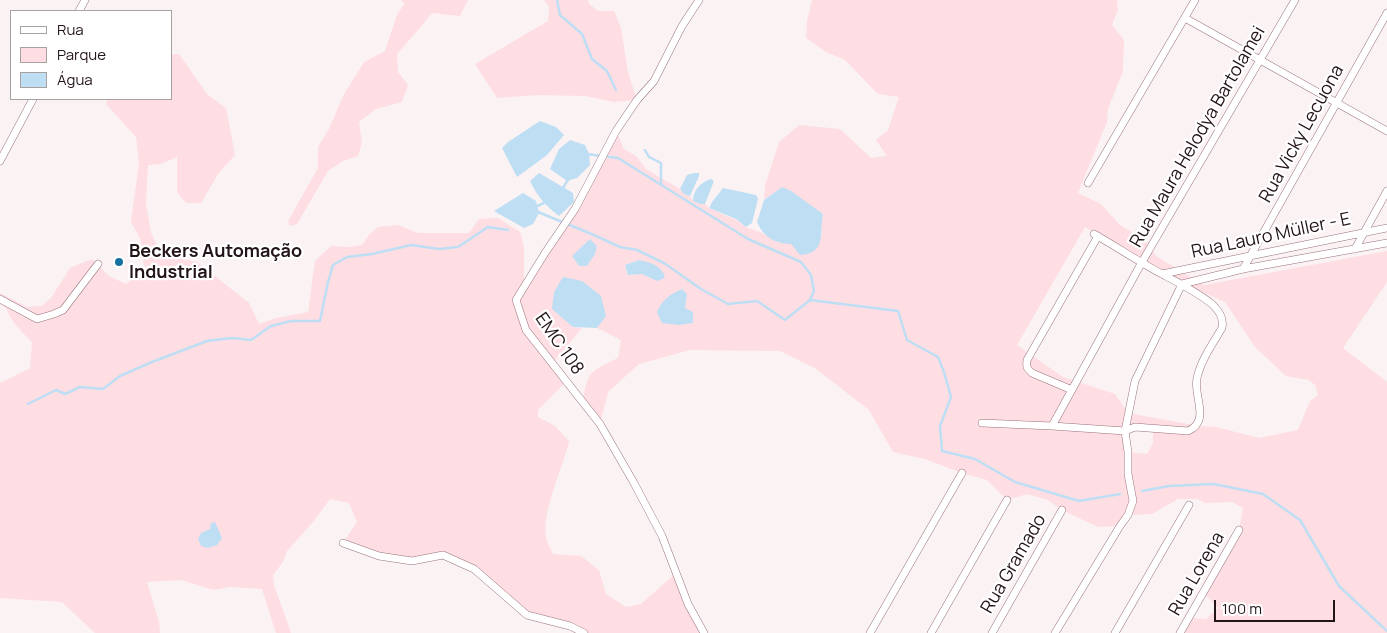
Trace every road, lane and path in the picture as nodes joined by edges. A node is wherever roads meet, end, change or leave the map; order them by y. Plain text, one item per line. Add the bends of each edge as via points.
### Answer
1 (699, 0) edge
2 (1195, 0) edge
3 (1294, 0) edge
4 (1387, 14) edge
5 (1185, 18) junction
6 (1261, 60) junction
7 (32, 100) edge
8 (1336, 103) junction
9 (1387, 131) edge
10 (0, 161) edge
11 (1088, 183) dead end
12 (1387, 190) edge
13 (1387, 228) edge
14 (1365, 233) junction
15 (1387, 243) edge
16 (1355, 249) junction
17 (1250, 257) junction
18 (1142, 262) junction
19 (98, 264) dead end
20 (1243, 269) junction
21 (1161, 274) junction
22 (1182, 284) junction
23 (0, 299) edge
24 (1072, 390) junction
25 (982, 423) dead end
26 (1052, 426) junction
27 (1126, 431) junction
28 (962, 473) dead end
29 (1008, 500) dead end
30 (1189, 505) dead end
31 (1062, 510) dead end
32 (1239, 530) dead end
33 (343, 543) dead end
34 (584, 633) edge
35 (704, 633) edge
36 (870, 633) edge
37 (931, 633) edge
38 (992, 633) edge
39 (1056, 633) edge
40 (1115, 633) edge
41 (1180, 633) edge

1 - 35 street, EMC 108 via 654,81 616,131 575,209 516,300 526,330 600,424 634,483 662,536 688,604
2 - 5 street
3 - 6 street, Rua Maura Helodya Bartolamei
4 - 8 street, Rua Vicky Lecuona
5 - 6 street
5 - 11 street
6 - 8 street
6 - 18 street, Rua Maura Helodya Bartolamei
7 - 10 street
8 - 9 street
8 - 17 street, Rua Vicky Lecuona
12 - 14 street
13 - 14 street, Rua Lauro Müller - E
14 - 16 street
14 - 17 street, Rua Lauro Müller - E
15 - 16 street, Rua Lauro Müller - E
16 - 20 street, Rua Lauro Müller - E
17 - 20 street, Rua Vicky Lecuona
17 - 21 street, Rua Lauro Müller - E
18 - 21 street
18 - 24 street, Rua Maura Helodya Bartolamei
18 - 24 street via 1096,235 1032,351 1026,364 1032,373
19 - 23 street via 63,310 54,314 37,319
20 - 22 street, Rua Lauro Müller - E
21 - 22 street
22 - 27 street via 1135,381
22 - 27 street via 1213,305 1224,321 1196,379 1200,417 1194,428 1188,431 1135,427
24 - 26 street, Rua Maura Helodya Bartolamei
25 - 26 street
26 - 27 street
27 - 39 street via 1133,501 1128,515
28 - 36 street
29 - 37 street
30 - 40 street
31 - 38 street, Rua Gramado
32 - 41 street, Rua Lorena
33 - 34 street via 379,556 412,561 443,555 474,569 527,615

